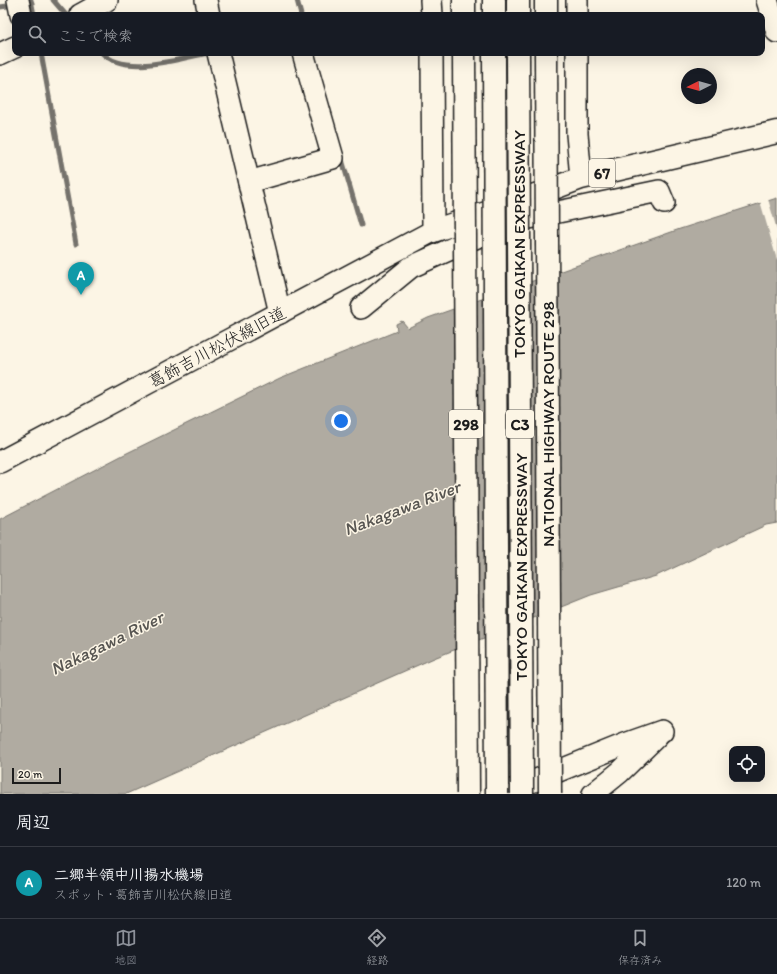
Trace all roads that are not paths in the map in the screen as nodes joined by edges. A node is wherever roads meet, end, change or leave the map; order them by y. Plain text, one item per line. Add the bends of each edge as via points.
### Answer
1 (18, 0) edge
2 (108, 0) edge
3 (206, 0) edge
4 (431, 0) edge
5 (464, 0) edge
6 (494, 0) edge
7 (518, 0) edge
8 (546, 0) edge
9 (577, 0) edge
10 (767, 0) edge
11 (20, 12) edge
12 (86, 12) edge
13 (208, 12) edge
14 (432, 12) edge
15 (464, 12) edge
16 (494, 12) edge
17 (518, 12) edge
18 (546, 12) edge
19 (577, 12) edge
20 (777, 32) edge
21 (12, 48) edge
22 (0, 54) edge
23 (219, 56) edge
24 (304, 56) edge
25 (432, 56) edge
26 (464, 56) edge
27 (494, 56) edge
28 (518, 56) edge
29 (546, 56) edge
30 (577, 56) edge
31 (777, 132) edge
32 (581, 178) junction
33 (249, 182) junction
34 (664, 203) dead end
35 (509, 214) junction
36 (433, 231) junction
37 (361, 308) dead end
38 (280, 314) junction
39 (0, 462) edge
40 (468, 794) edge
41 (497, 794) edge
42 (502, 794) edge
43 (522, 794) edge
44 (550, 794) edge
45 (593, 794) edge

1 - 11 street
2 - 12 street
3 - 13 street
4 - 14 street
5 - 15 main road
6 - 16 main road
7 - 17 main road
8 - 18 main road
9 - 19 street
10 - 20 street
21 - 22 street
23 - 33 street
24 - 33 street via 334,158
25 - 36 street
26 - 40 main road, 298, bridge
27 - 41 main road, TOKYO GAIKAN EXPRESSWAY / C3, bridge
28 - 43 main road, TOKYO GAIKAN EXPRESSWAY / C3, bridge
29 - 44 main road, NATIONAL HIGHWAY ROUTE 298, bridge
30 - 32 street via 577,134
31 - 32 main road, 67
32 - 35 main road, 67
33 - 38 street
34 - 35 street via 659,191
35 - 36 main road, 67
35 - 37 street via 411,267
36 - 38 street, 葛飾吉川松伏線旧道
38 - 39 street, 葛飾吉川松伏線旧道
42 - 45 street via 662,731

